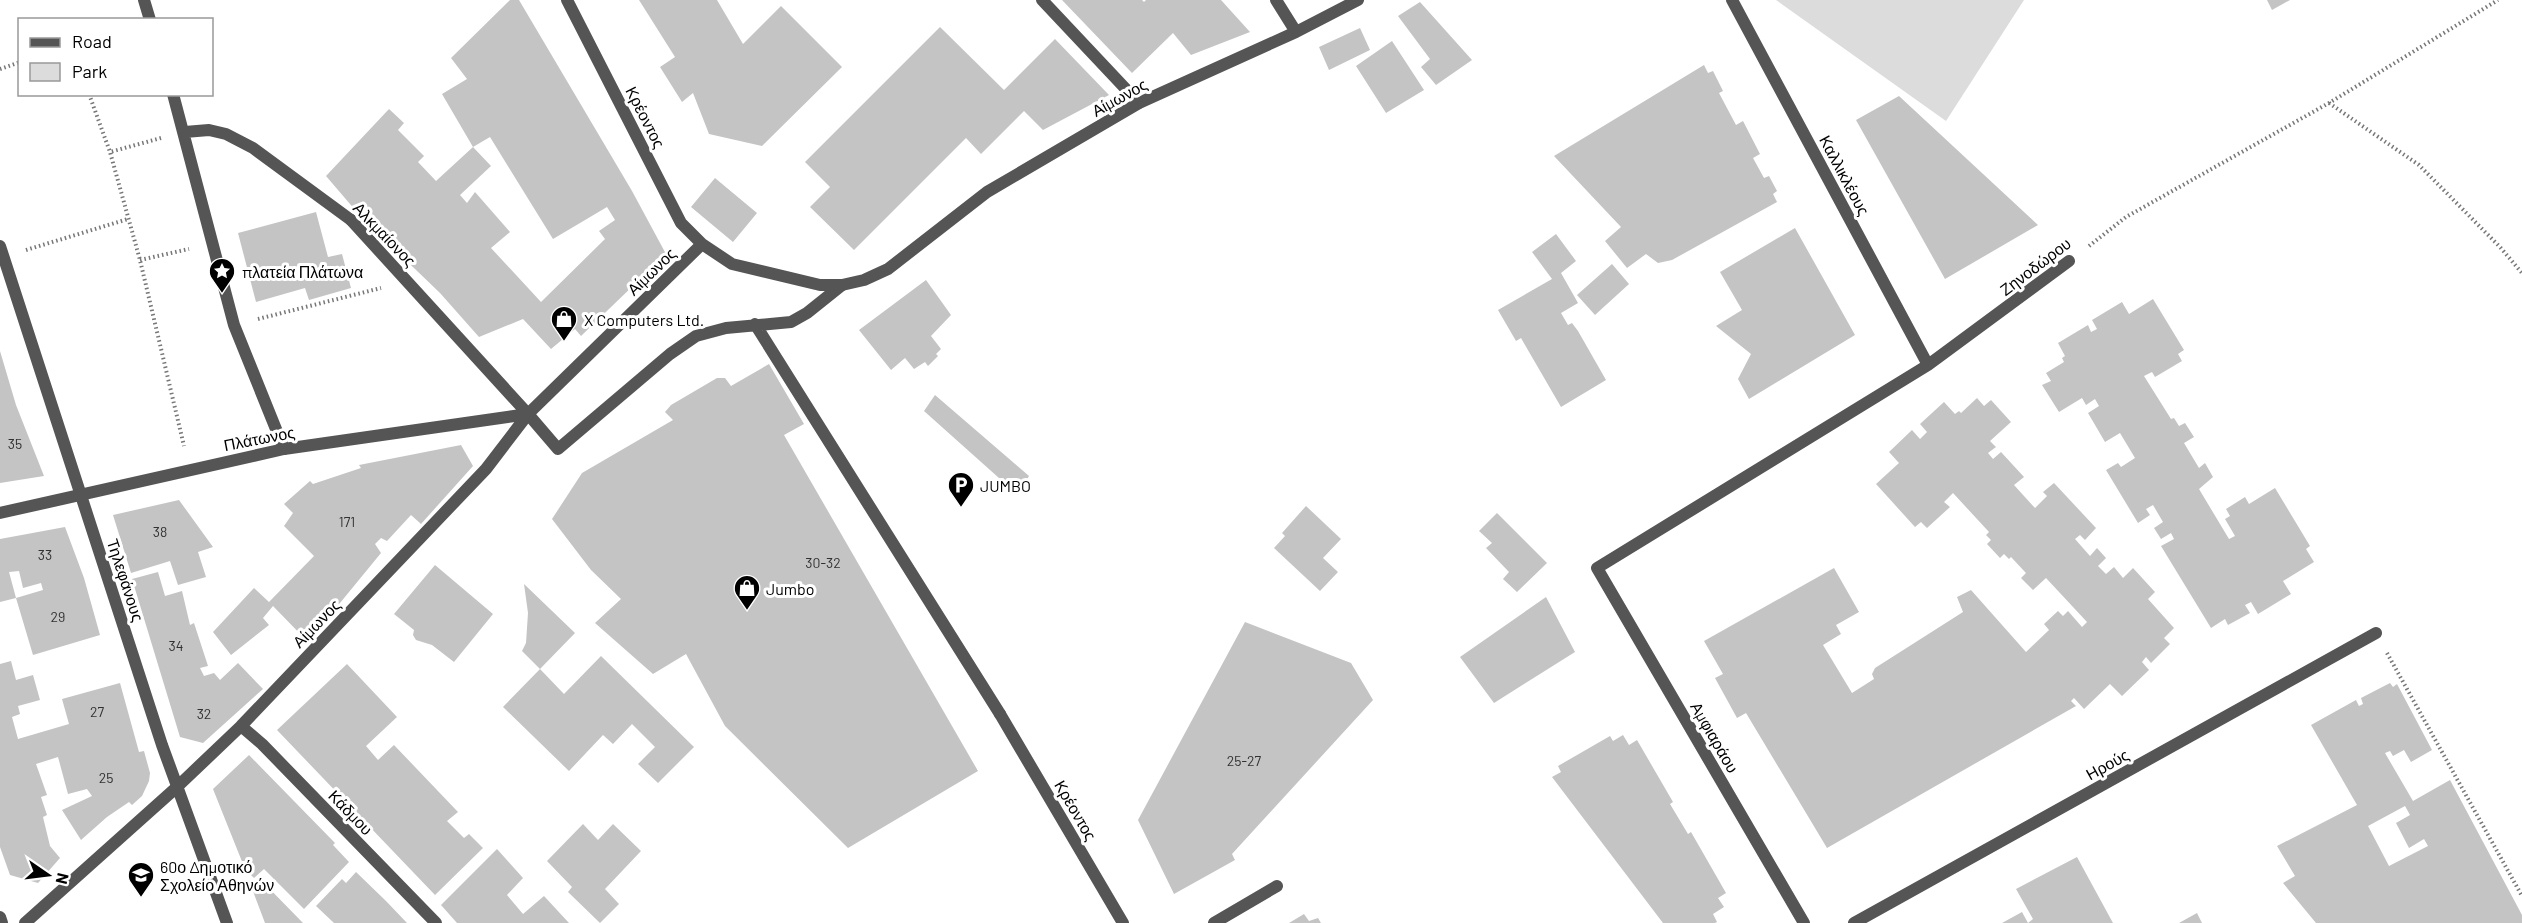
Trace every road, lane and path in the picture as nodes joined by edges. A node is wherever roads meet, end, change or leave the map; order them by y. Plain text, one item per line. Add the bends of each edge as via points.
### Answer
1 (144, 0) edge
2 (567, 0) edge
3 (1042, 0) edge
4 (1276, 0) edge
5 (1358, 0) edge
6 (1732, 0) edge
7 (2498, 0) edge
8 (149, 18) edge
9 (1296, 32) junction
10 (18, 63) edge
11 (0, 69) edge
12 (89, 96) edge
13 (174, 96) edge
14 (1139, 103) junction
15 (2329, 103) junction
16 (184, 132) junction
17 (110, 152) junction
18 (128, 219) junction
19 (213, 244) junction
20 (702, 244) junction
21 (2, 251) edge
22 (140, 260) junction
23 (2069, 261) joint
24 (2522, 273) edge
25 (408, 281) junction
26 (842, 285) junction
27 (755, 324) junction
28 (234, 325) junction
29 (1928, 365) junction
30 (528, 414) junction
31 (284, 449) junction
32 (189, 470) junction
33 (81, 496) junction
34 (0, 513) edge
35 (1597, 568) joint
36 (2376, 633) joint
37 (241, 726) junction
38 (177, 787) junction
39 (1277, 886) dead end
40 (2522, 897) edge
41 (0, 917) edge
42 (2, 923) edge
43 (25, 923) edge
44 (227, 923) edge
45 (436, 923) edge
46 (1123, 923) edge
47 (1214, 923) edge
48 (1804, 923) edge
49 (1854, 923) edge

1 - 8 street
2 - 20 street, Κρέοντος via 681,223
3 - 14 street
4 - 9 street
5 - 9 street, Αίμωνος
6 - 29 street, Καλλικλέους
7 - 15 path, Ζηνοδώρου
9 - 14 street, Αίμωνος
10 - 11 path
12 - 17 path
13 - 16 street
14 - 26 street, Αίμωνος via 987,192 888,269
15 - 23 path, Ζηνοδώρου via 2126,217
15 - 24 path via 2419,165
16 - 17 path
16 - 19 street
16 - 25 street, Αλκμαίονος via 209,130 253,148 351,220
17 - 18 path
18 - 21 path
18 - 22 path
19 - 22 path
19 - 28 street
20 - 26 street, Αίμωνος via 732,264 820,285
20 - 30 street, Αίμωνος
21 - 33 street, Τηλεφάνους
22 - 32 path
23 - 29 street, Ζηνοδώρου
25 - 28 path
25 - 30 street, Αλκμαίονος
26 - 27 street via 791,322
27 - 30 street, Αλκμαίονος via 696,336 558,448
27 - 46 street, Κρέοντος via 1000,714
28 - 31 street
29 - 35 street, Ζηνοδώρου
30 - 31 street, Πλάτωνος
30 - 37 street, Αίμωνος via 478,477
31 - 32 street, Πλάτωνος
32 - 33 street, Πλάτωνος
33 - 34 street, Πλάτωνος
33 - 38 street, Τηλεφάνους
35 - 48 street, Αμφιαράου
36 - 40 path
36 - 49 street, Ηρούς
37 - 38 street, Αίμωνος
37 - 45 street, Κάδμου
38 - 43 street, Αίμωνος
38 - 44 street, Τηλεφάνους
39 - 47 street
41 - 42 street

